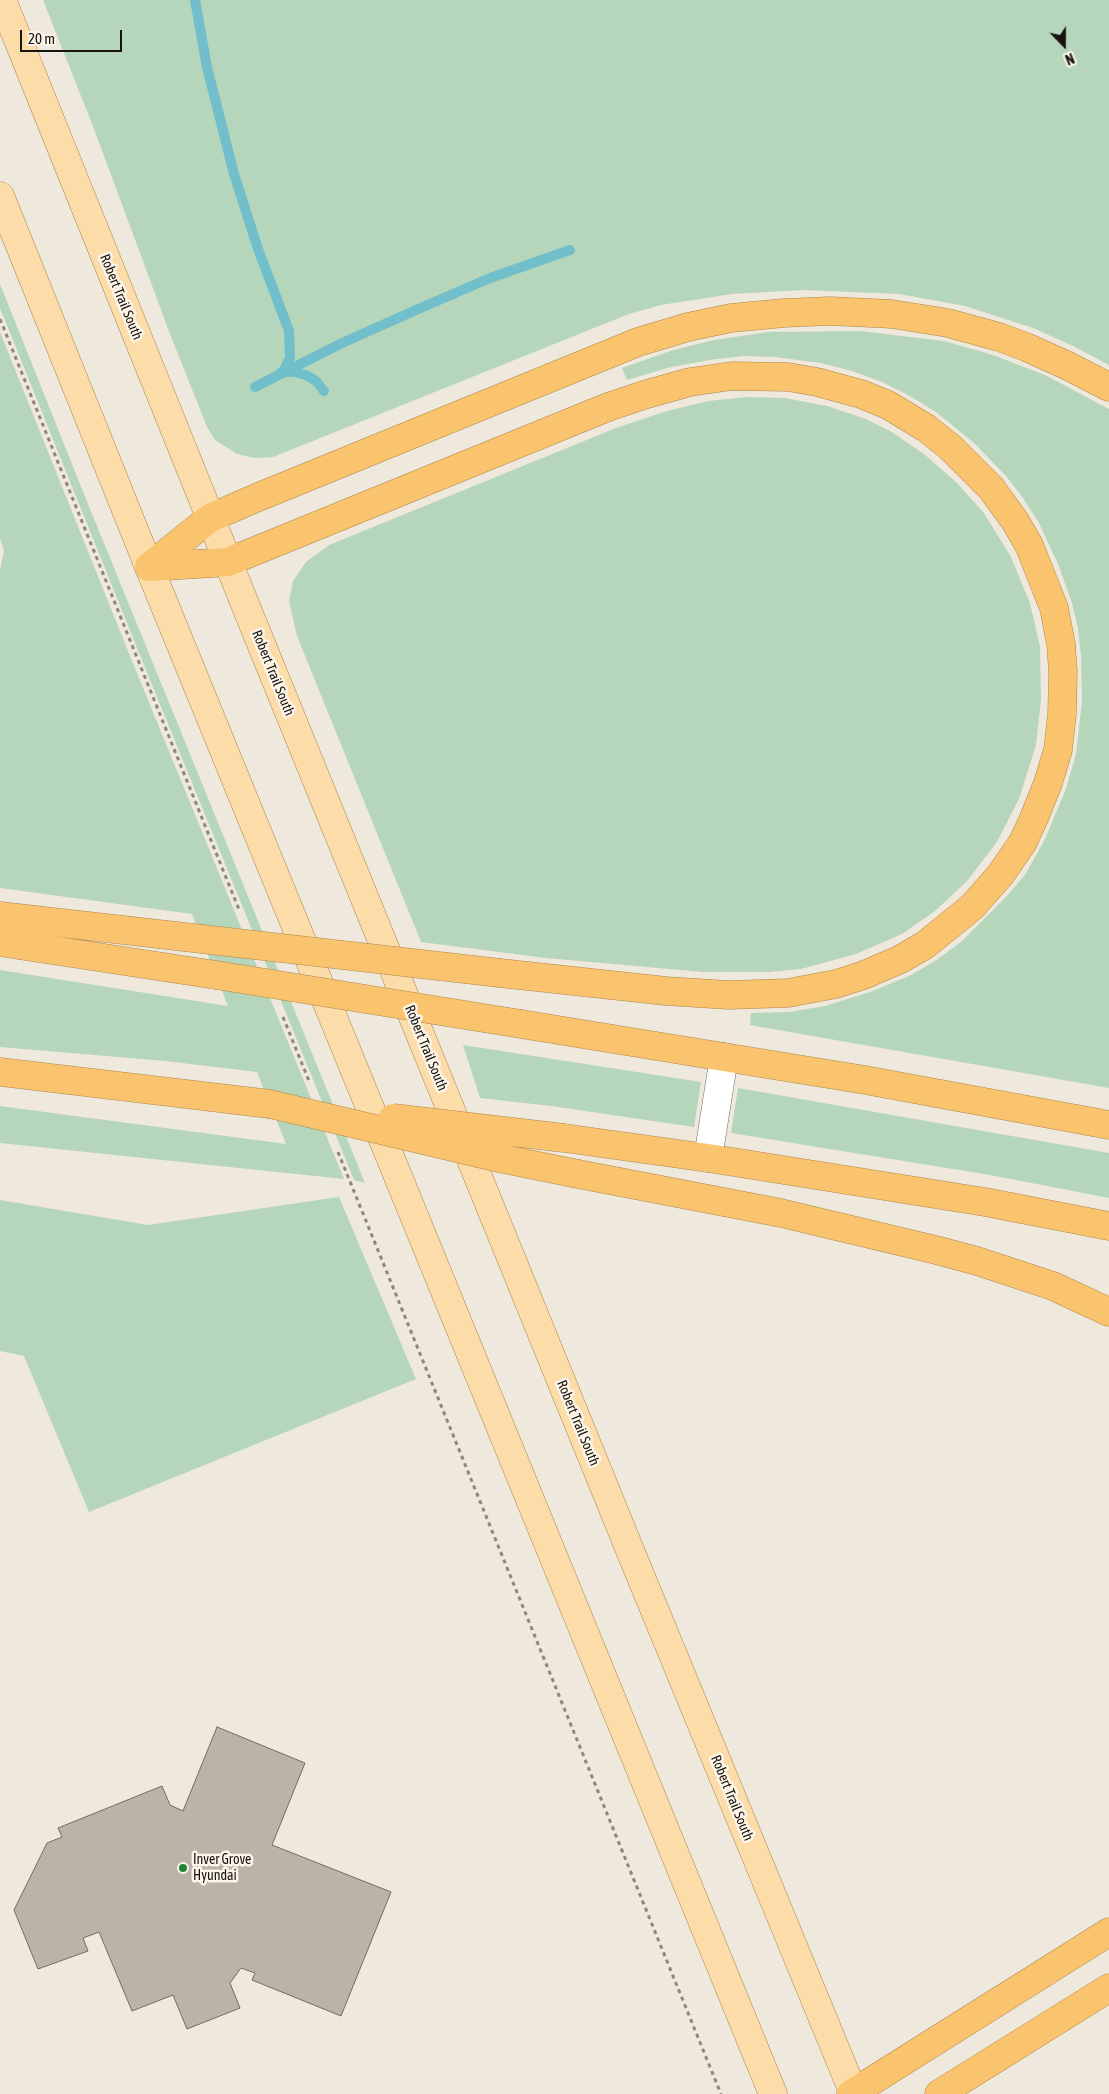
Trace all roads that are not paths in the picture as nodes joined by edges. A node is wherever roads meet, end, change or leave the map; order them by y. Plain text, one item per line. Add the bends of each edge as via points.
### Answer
1 (2, 0) edge
2 (0, 196) edge
3 (1109, 387) edge
4 (210, 518) junction
5 (228, 562) junction
6 (149, 567) junction
7 (0, 916) edge
8 (0, 942) edge
9 (724, 1057) junction
10 (0, 1072) edge
11 (270, 1104) junction
12 (1109, 1125) edge
13 (708, 1158) junction
14 (1109, 1226) edge
15 (1109, 1312) edge
16 (1109, 1932) edge
17 (1109, 1988) edge
18 (853, 2093) edge
19 (773, 2094) edge
20 (939, 2094) edge

1 - 4 main road, Robert Trail South
2 - 6 main road
3 - 4 highway via 1026,347 948,323 892,314 830,311 740,317 688,327 638,342
4 - 5 main road, Robert Trail South
4 - 6 highway
5 - 6 highway
5 - 7 highway, bridge via 647,394 690,382 732,376 788,377 818,382 888,405 926,428 991,488 1015,521 1036,558 1057,619 1063,672 1062,728 1048,782 1022,842 992,885 960,917 925,946 894,962 836,984 788,993 729,995 666,991
5 - 18 main road, Robert Trail South
6 - 19 main road
8 - 9 highway, bridge
9 - 12 highway
9 - 13 lane
10 - 11 highway
11 - 13 highway, bridge
11 - 15 highway, bridge via 494,1157 781,1213 936,1250 1053,1286
13 - 14 highway via 985,1202
16 - 18 highway
17 - 20 highway

